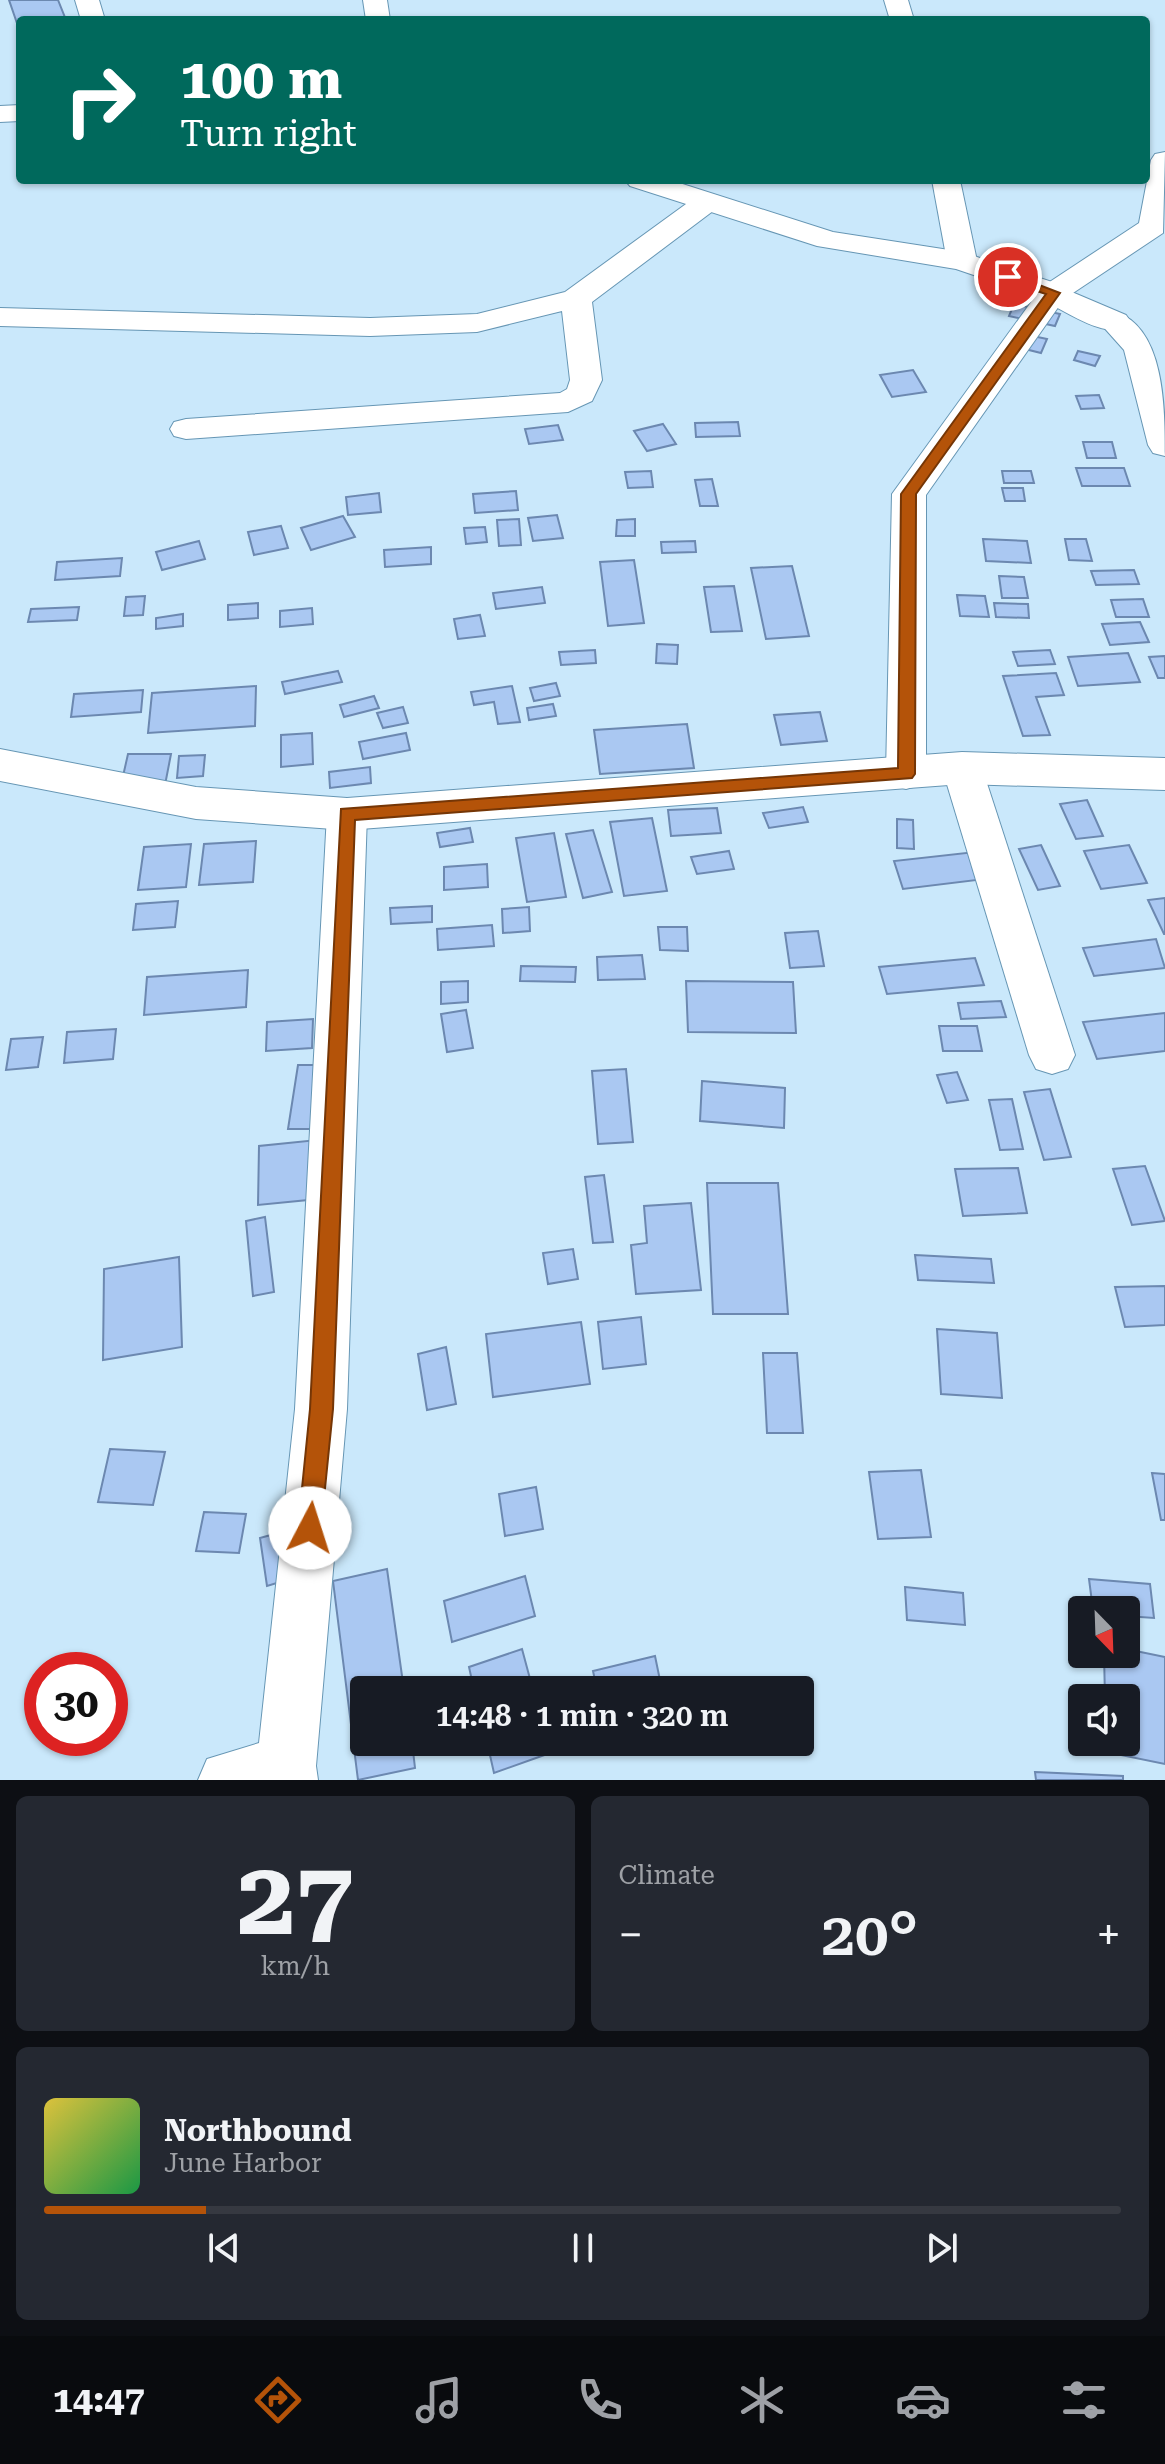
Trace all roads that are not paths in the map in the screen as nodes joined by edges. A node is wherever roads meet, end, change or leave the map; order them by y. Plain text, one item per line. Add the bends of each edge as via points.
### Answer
1 (1165, 160) edge
2 (652, 184) edge
3 (947, 184) edge
4 (707, 202) junction
5 (962, 261) junction
6 (1053, 293) junction
7 (576, 299) junction
8 (0, 317) edge
9 (186, 429) dead end
10 (1165, 445) edge
11 (0, 765) edge
12 (962, 768) junction
13 (906, 774) junction
14 (1165, 774) edge
15 (347, 814) junction
16 (1052, 1055) dead end
17 (287, 1773) edge
18 (228, 1780) edge

1 - 6 street via 1153,227
2 - 4 street
3 - 5 street
4 - 5 street via 828,240
4 - 7 street
5 - 6 street
6 - 10 street via 1115,322 1140,347
6 - 13 street via 909,494
7 - 8 street via 477,323 370,327
7 - 9 street via 586,380 581,394 568,402
11 - 15 street via 196,803
12 - 13 street
12 - 14 street
12 - 16 street
13 - 15 street
15 - 17 street via 321,1409
17 - 18 street

